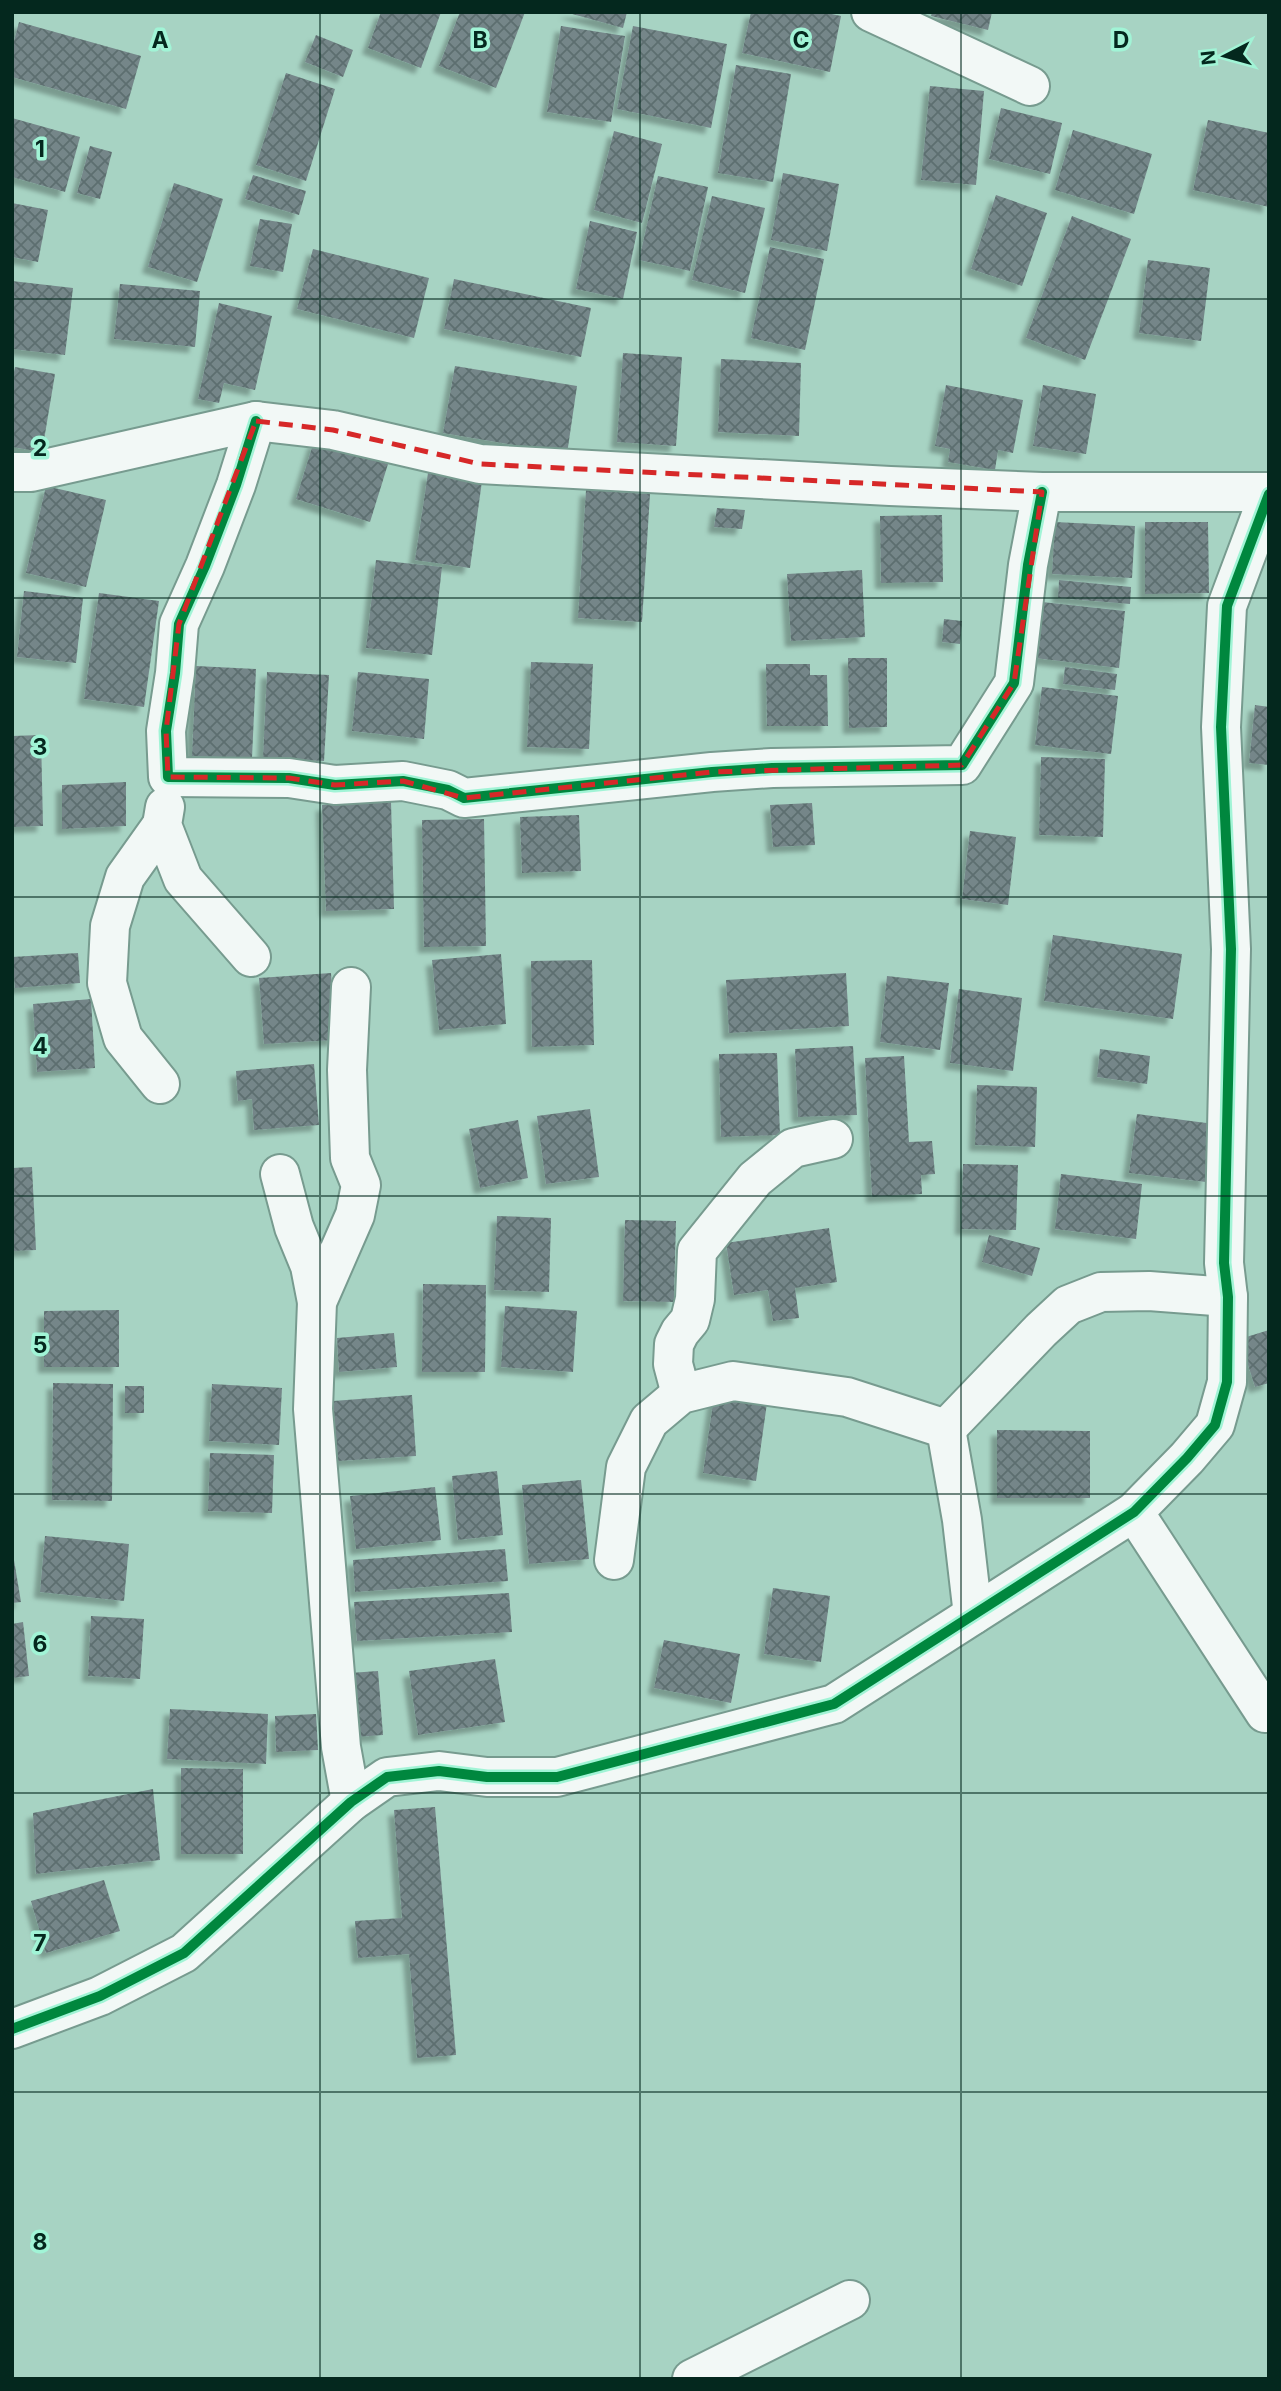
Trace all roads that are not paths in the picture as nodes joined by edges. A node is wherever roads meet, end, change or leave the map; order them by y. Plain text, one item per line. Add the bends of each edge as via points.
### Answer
1 (871, 12) edge
2 (1030, 86) dead end
3 (256, 421) junction
4 (12, 472) edge
5 (1042, 492) junction
6 (1269, 493) edge
7 (169, 777) junction
8 (162, 825) junction
9 (251, 957) dead end
10 (351, 988) dead end
11 (160, 1084) dead end
12 (833, 1139) dead end
13 (280, 1174) dead end
14 (1228, 1297) junction
15 (317, 1302) junction
16 (681, 1394) junction
17 (946, 1429) junction
18 (1134, 1512) junction
19 (614, 1560) dead end
20 (973, 1615) junction
21 (1269, 1712) edge
22 (351, 1802) junction
23 (12, 2029) edge
24 (850, 2300) dead end
25 (692, 2379) edge

1 - 2 street
3 - 4 street via 31,472
3 - 5 street via 333,430 480,464
3 - 7 street via 236,485 179,624 166,731
5 - 6 street
5 - 7 street via 1014,683 962,765 724,771 464,798 403,781 335,785 289,778
6 - 14 street via 1227,606 1221,727 1231,949 1224,1263
7 - 8 street
8 - 9 street via 183,879
8 - 11 street via 125,877 110,926 107,983 123,1038
10 - 15 street via 347,1070 350,1158 360,1185 355,1215
12 - 16 street via 793,1148 755,1180 697,1251 690,1320 674,1344 673,1364
13 - 15 street
14 - 17 street via 1101,1292 1068,1305
14 - 18 street via 1227,1382 1215,1424
15 - 22 street via 313,1409 341,1747
16 - 17 street via 733,1381 847,1397
16 - 19 street via 649,1421 626,1467
17 - 20 street
18 - 20 street
18 - 21 street via 1265,1713
20 - 22 street via 834,1704 557,1777 488,1777 439,1771 387,1777
22 - 23 street via 184,1953 100,1996
24 - 25 street

